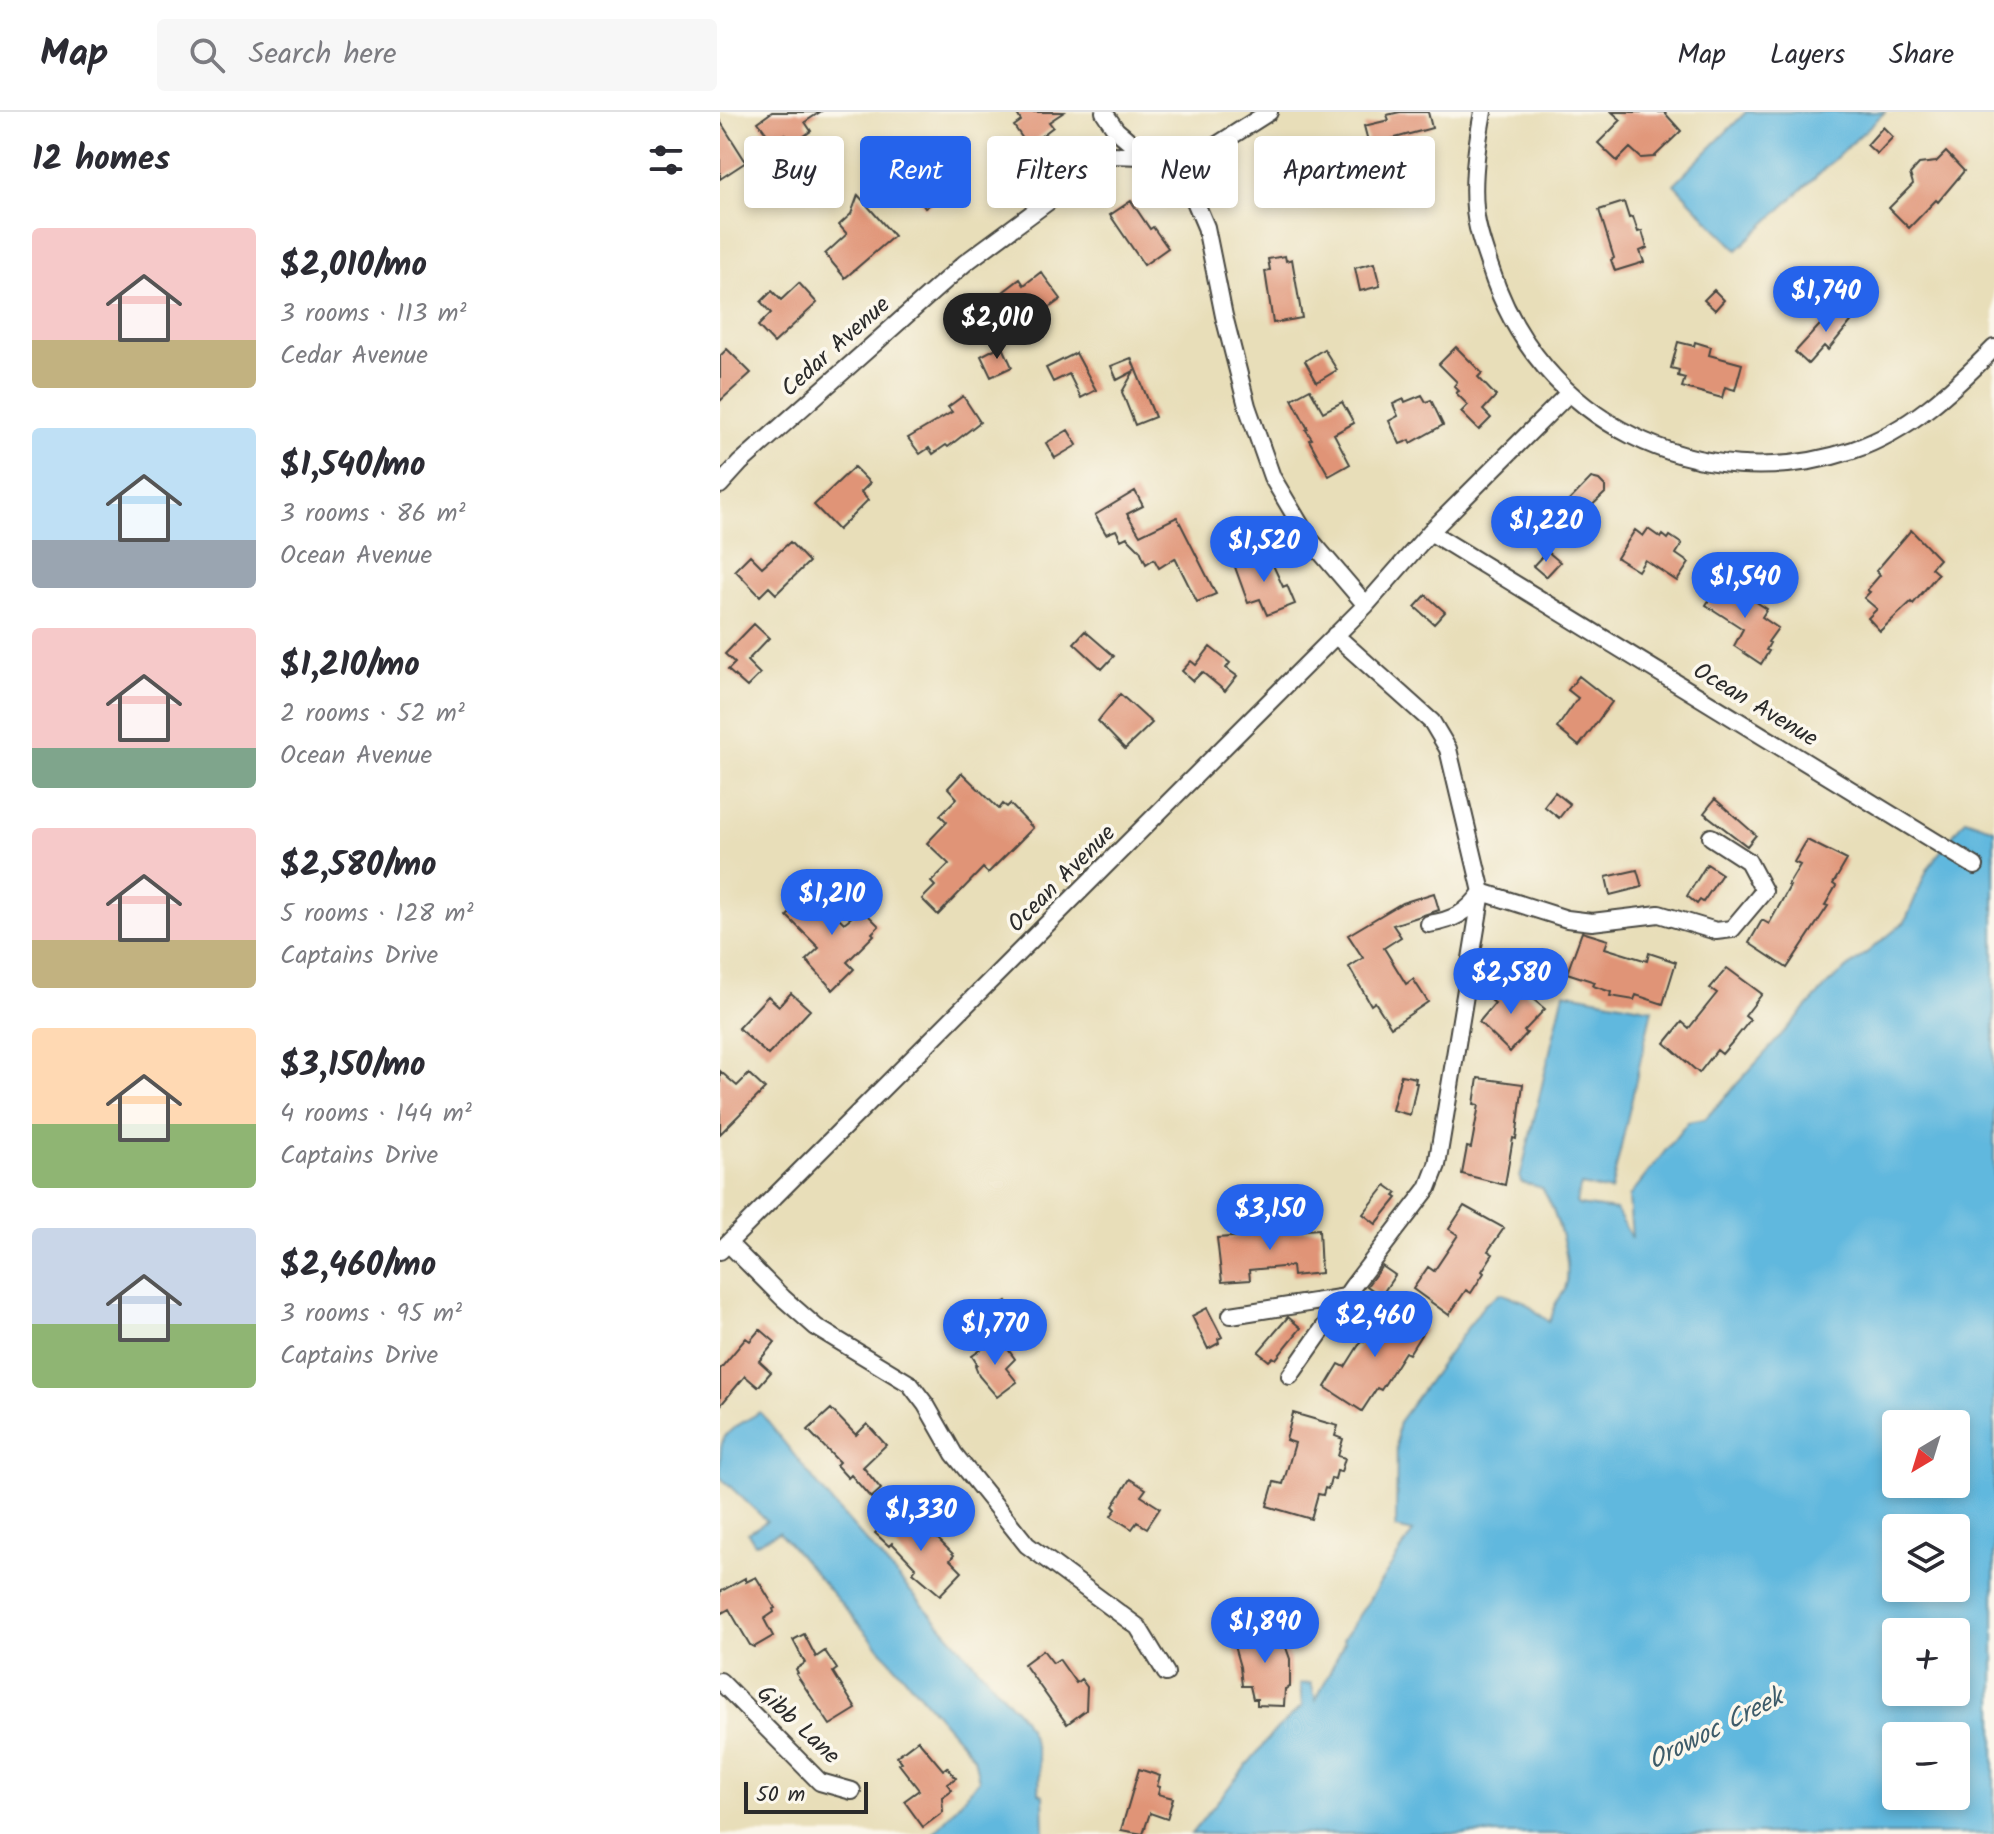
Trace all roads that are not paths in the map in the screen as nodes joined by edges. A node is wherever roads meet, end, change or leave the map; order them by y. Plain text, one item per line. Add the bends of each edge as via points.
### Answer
1 (1104, 112) edge
2 (1269, 112) edge
3 (1483, 112) edge
4 (1231, 136) edge
5 (1132, 143) edge
6 (1132, 156) edge
7 (1198, 208) edge
8 (1994, 348) edge
9 (1568, 394) junction
10 (720, 485) edge
11 (1430, 532) junction
12 (1366, 605) junction
13 (1335, 635) junction
14 (1711, 837) dead end
15 (1975, 866) dead end
16 (1482, 892) junction
17 (1429, 924) dead end
18 (724, 1247) edge
19 (1346, 1297) junction
20 (1231, 1315) dead end
21 (1290, 1376) dead end
22 (1166, 1673) dead end
23 (720, 1681) edge
24 (852, 1791) dead end

1 - 5 street
2 - 4 street, Cedar Avenue
3 - 9 street via 1476,147 1475,210 1484,249 1515,328
6 - 10 street, Cedar Avenue via 1111,155 965,263
7 - 12 street via 1247,406 1272,477 1307,536
8 - 9 street via 1933,406 1894,432 1854,450 1761,468 1679,456 1598,417
9 - 11 street, Ocean Avenue
11 - 12 street, Ocean Avenue
11 - 15 street, Ocean Avenue
12 - 13 street, Ocean Avenue
13 - 16 street via 1432,722 1448,749
13 - 18 street, Ocean Avenue
14 - 16 street via 1748,861 1764,891 1732,929 1716,931 1659,914 1592,922 1567,919
16 - 17 street via 1471,909
16 - 19 street via 1437,1165 1428,1188
18 - 22 street via 816,1327 910,1384 954,1454 1027,1545 1138,1627
19 - 20 street
19 - 21 street
23 - 24 street, Gibb Lane via 820,1782

